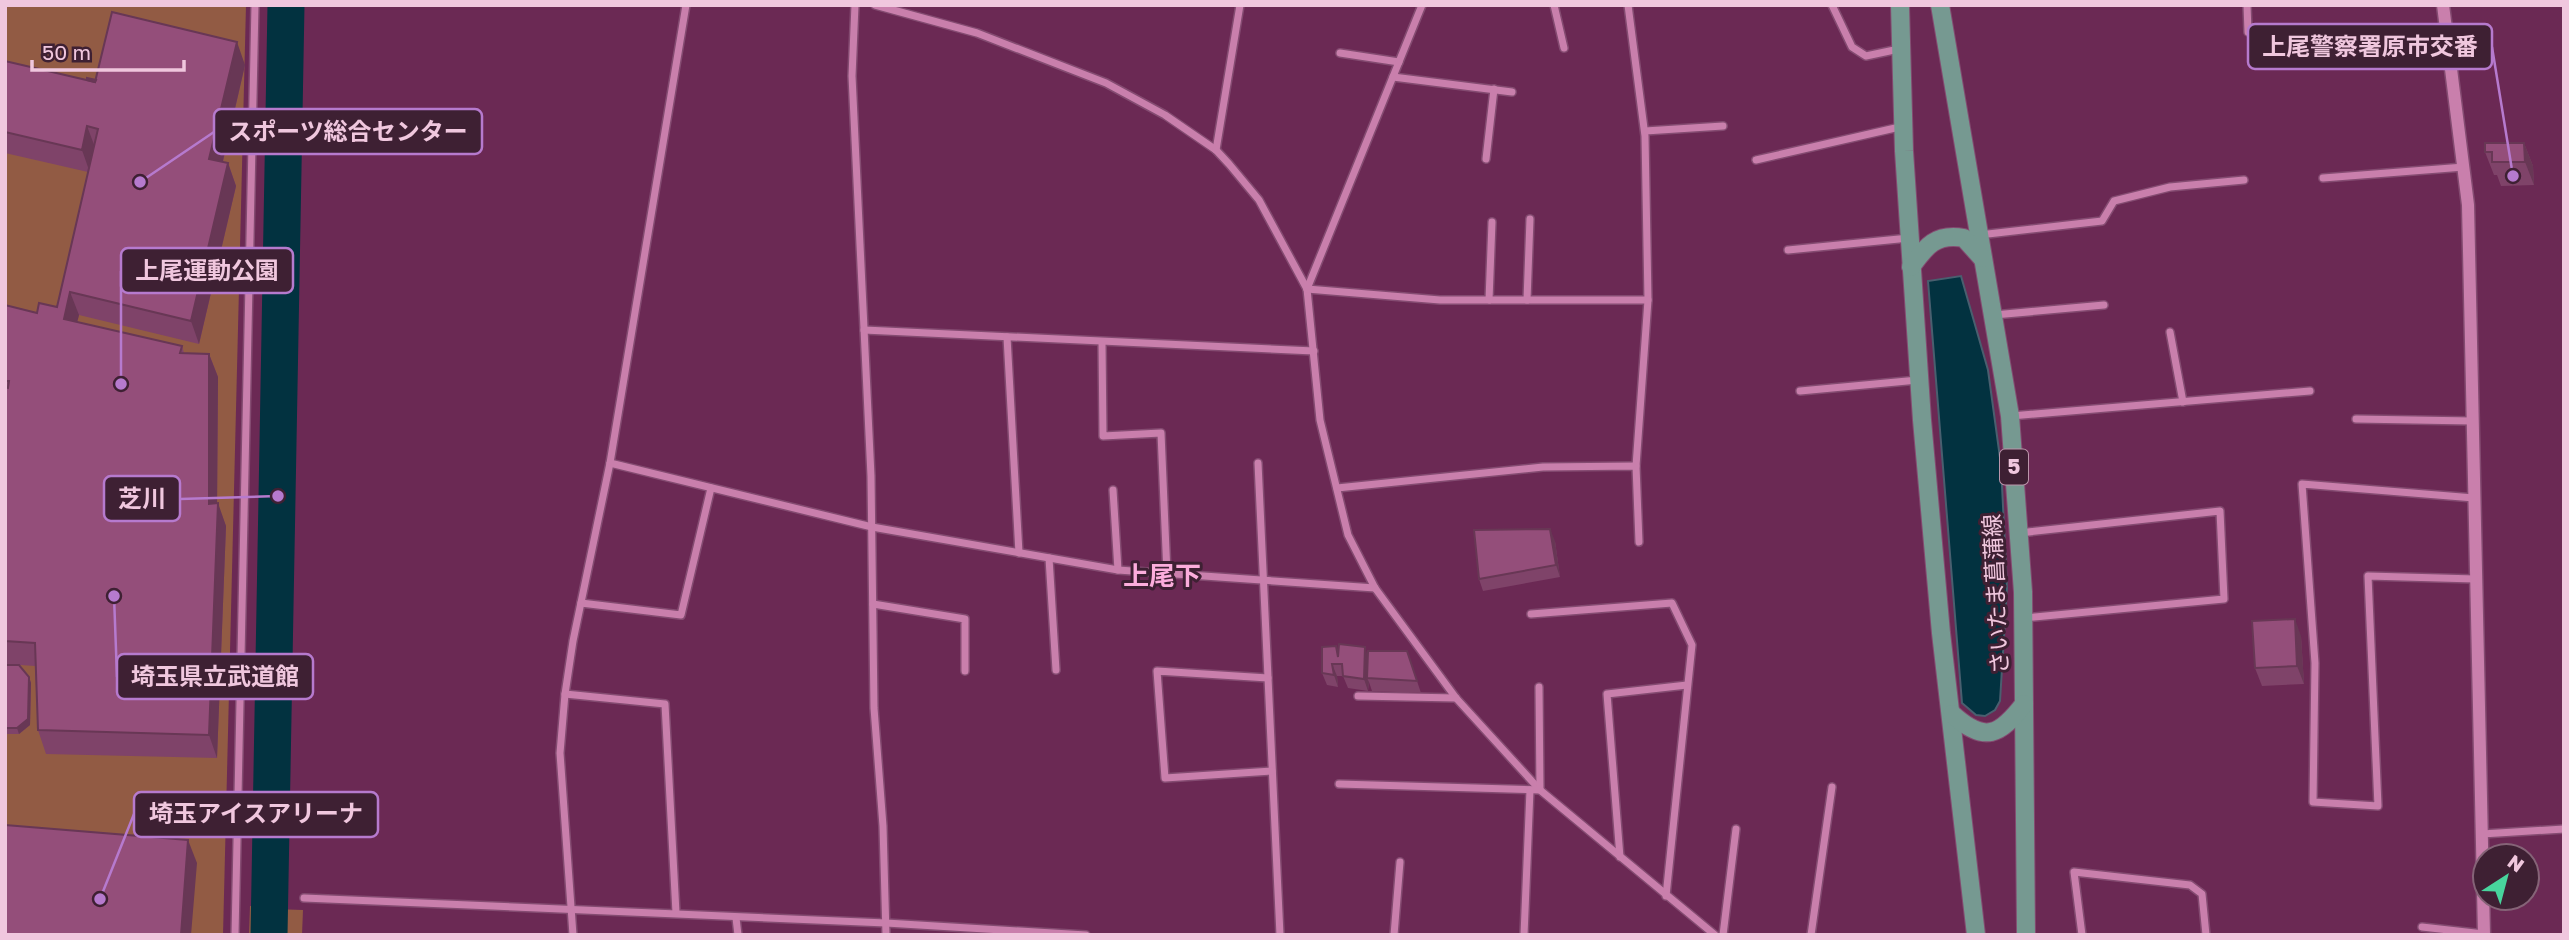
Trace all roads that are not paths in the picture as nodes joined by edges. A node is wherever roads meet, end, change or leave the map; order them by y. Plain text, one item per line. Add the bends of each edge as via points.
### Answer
1 (256, 5) edge
2 (685, 5) edge
3 (855, 5) edge
4 (875, 5) edge
5 (1240, 5) edge
6 (1422, 5) edge
7 (1554, 5) edge
8 (1628, 5) edge
9 (1832, 5) edge
10 (1900, 5) edge
11 (1940, 5) edge
12 (2247, 5) edge
13 (2443, 5) edge
14 (2447, 33) junction
15 (1564, 48) dead end
16 (1903, 48) junction
17 (1340, 53) dead end
18 (1399, 62) junction
19 (1393, 77) junction
20 (1494, 89) junction
21 (1513, 92) dead end
22 (1723, 126) dead end
23 (1905, 126) junction
24 (1645, 131) junction
25 (1216, 150) junction
26 (1486, 159) dead end
27 (1756, 160) dead end
28 (2464, 167) junction
29 (2323, 178) dead end
30 (2244, 180) dead end
31 (1530, 219) dead end
32 (1492, 222) dead end
33 (1979, 235) junction
34 (1909, 238) junction
35 (1787, 250) dead end
36 (1983, 259) junction
37 (1911, 267) junction
38 (1307, 289) junction
39 (1489, 300) junction
40 (1527, 300) junction
41 (1648, 300) junction
42 (2104, 305) dead end
43 (1994, 315) junction
44 (864, 330) junction
45 (2171, 332) dead end
46 (1007, 337) junction
47 (1102, 341) junction
48 (1314, 351) junction
49 (1919, 380) junction
50 (1800, 391) dead end
51 (2310, 391) dead end
52 (2183, 402) junction
53 (2010, 416) junction
54 (2356, 419) dead end
55 (2472, 421) junction
56 (610, 463) junction
57 (1258, 463) dead end
58 (1636, 466) junction
59 (711, 488) junction
60 (1337, 488) junction
61 (1113, 490) dead end
62 (2474, 498) junction
63 (872, 527) junction
64 (2018, 533) junction
65 (1639, 542) dead end
66 (1019, 553) junction
67 (1049, 558) junction
68 (1118, 570) junction
69 (1167, 574) junction
70 (2475, 579) junction
71 (1263, 581) junction
72 (1375, 588) junction
73 (581, 603) junction
74 (873, 604) junction
75 (1531, 614) dead end
76 (2024, 618) junction
77 (1056, 670) dead end
78 (965, 671) dead end
79 (1268, 678) junction
80 (1687, 685) junction
81 (1539, 687) dead end
82 (565, 694) junction
83 (1358, 696) dead end
84 (1456, 698) junction
85 (2024, 704) junction
86 (1952, 714) junction
87 (1272, 771) junction
88 (1339, 784) dead end
89 (1832, 787) dead end
90 (1530, 790) junction
91 (1540, 790) junction
92 (1735, 829) dead end
93 (2564, 829) edge
94 (2482, 834) junction
95 (1620, 858) junction
96 (1400, 862) dead end
97 (1666, 896) junction
98 (304, 898) dead end
99 (571, 909) junction
100 (676, 914) junction
101 (736, 918) junction
102 (886, 923) junction
103 (2422, 927) dead end
104 (2484, 934) edge
105 (235, 935) edge
106 (573, 935) edge
107 (738, 935) edge
108 (886, 935) edge
109 (1086, 935) edge
110 (1280, 935) edge
111 (1394, 935) edge
112 (1524, 935) edge
113 (1715, 935) edge
114 (1723, 935) edge
115 (1811, 935) edge
116 (1976, 935) edge
117 (2026, 935) edge
118 (2082, 935) edge
119 (2206, 935) edge

1 - 105 street
2 - 56 street
3 - 44 street via 852,76
4 - 25 street via 977,33 1106,83
5 - 25 street
6 - 18 street
7 - 15 street
8 - 24 street
9 - 16 street via 1852,47 1866,56
10 - 16 main road
11 - 33 main road, さいたま菖蒲線 / 5
12 - 14 street via 2248,32
13 - 14 street
14 - 28 street
16 - 23 main road
17 - 18 street
18 - 19 street
19 - 20 street
19 - 38 street
20 - 21 street
20 - 26 street
22 - 24 street
23 - 27 street
23 - 34 main road
24 - 41 street
25 - 38 street via 1259,200
28 - 29 street
28 - 55 street
30 - 33 street via 2170,187 2114,201 2102,221
31 - 40 street
32 - 39 street
33 - 36 main road, さいたま菖蒲線 / 5
34 - 35 street
34 - 37 main road
36 - 37 main road via 1964,237 1954,236 1930,242
36 - 43 main road, さいたま菖蒲線 / 5
37 - 49 main road
38 - 39 street
38 - 48 street
39 - 40 street
40 - 41 street
41 - 58 street
42 - 43 street
43 - 53 main road, さいたま菖蒲線 / 5
44 - 46 street
44 - 63 street
45 - 52 street
46 - 47 street
46 - 66 street
47 - 48 street
47 - 69 street via 1103,436 1161,433
48 - 60 street via 1320,419
49 - 50 street
49 - 86 main road
51 - 52 street
52 - 53 street
53 - 64 main road, さいたま菖蒲線 / 5
54 - 55 street
55 - 62 street
56 - 59 street
56 - 73 street
57 - 71 street
58 - 60 street via 1543,467
58 - 65 street
59 - 63 street
59 - 73 street via 681,615
60 - 72 street via 1348,535
61 - 68 street
62 - 70 street
62 - 70 street via 2302,484 2315,663 2313,802 2378,806 2368,576
63 - 66 street
63 - 74 street
64 - 76 main road, さいたま菖蒲線 / 5
64 - 76 street via 2220,511 2224,599
66 - 67 street
67 - 68 street
67 - 77 street
68 - 69 street
69 - 71 street
70 - 94 street
71 - 72 street
71 - 79 street
72 - 84 street
73 - 82 street
74 - 78 street via 965,619
74 - 102 street
75 - 80 street via 1672,603 1692,645
76 - 85 main road, さいたま菖蒲線 / 5
79 - 87 street
79 - 87 street via 1157,671 1165,778
80 - 95 street via 1607,694
80 - 97 street
81 - 91 street
82 - 99 street via 559,753
82 - 100 street via 665,704
83 - 84 street
84 - 91 street
85 - 86 main road via 2006,728 1985,732 1968,729
85 - 117 main road, さいたま菖蒲線 / 5
86 - 116 main road
87 - 110 street
88 - 90 street
89 - 115 street
90 - 91 street
90 - 112 street
91 - 95 street
92 - 114 street
93 - 94 street
94 - 104 street
95 - 97 street
96 - 111 street
97 - 113 street
98 - 99 street
99 - 100 street
99 - 106 street
100 - 101 street
101 - 102 street
101 - 107 street
102 - 108 street
102 - 109 street
103 - 104 street
118 - 119 street via 2074,872 2190,885 2202,894

